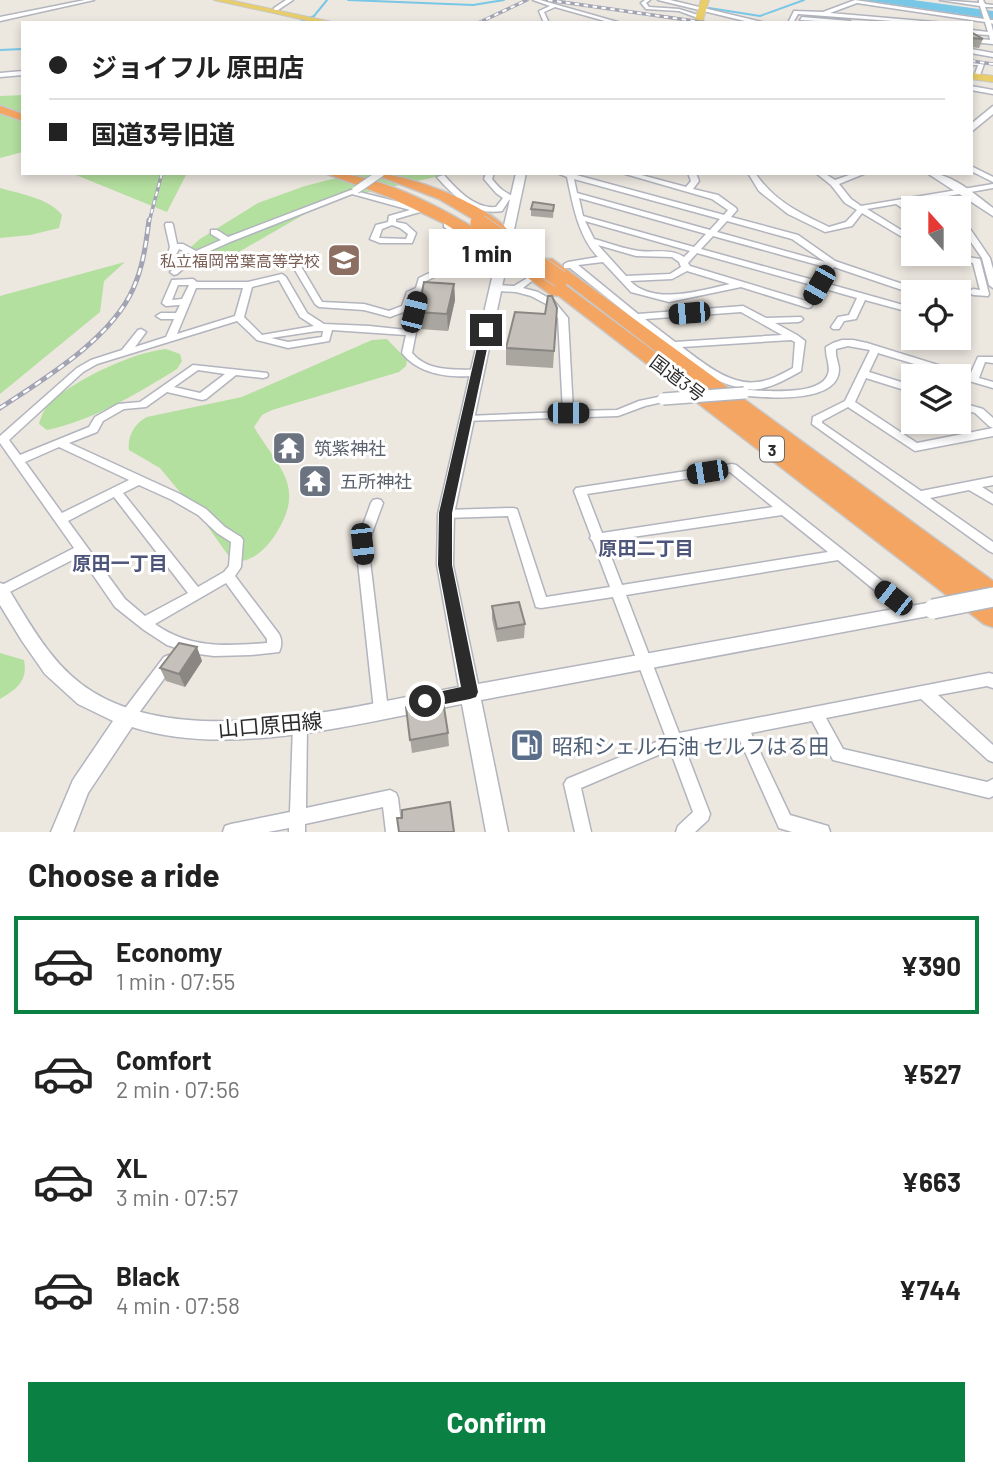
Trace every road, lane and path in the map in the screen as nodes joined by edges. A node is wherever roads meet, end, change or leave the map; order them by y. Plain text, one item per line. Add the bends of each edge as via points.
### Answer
1 (92, 0) edge
2 (218, 0) edge
3 (290, 0) edge
4 (535, 0) edge
5 (648, 0) edge
6 (661, 0) edge
7 (942, 0) edge
8 (983, 5) edge
9 (553, 6) junction
10 (993, 6) edge
11 (703, 8) edge
12 (276, 9) junction
13 (825, 13) junction
14 (894, 15) edge
15 (0, 19) edge
16 (791, 20) edge
17 (324, 21) edge
18 (546, 21) edge
19 (611, 21) edge
20 (755, 21) edge
21 (810, 21) edge
22 (931, 21) edge
23 (932, 21) edge
24 (990, 30) edge
25 (973, 39) edge
26 (973, 51) edge
27 (993, 55) edge
28 (973, 63) edge
29 (21, 73) edge
30 (0, 75) edge
31 (974, 76) edge
32 (993, 79) edge
33 (973, 88) edge
34 (993, 92) edge
35 (993, 108) edge
36 (0, 109) edge
37 (0, 115) edge
38 (21, 119) edge
39 (21, 120) edge
40 (974, 125) edge
41 (973, 169) edge
42 (337, 175) edge
43 (350, 175) edge
44 (369, 175) edge
45 (376, 175) edge
46 (385, 175) edge
47 (489, 175) edge
48 (520, 175) edge
49 (567, 175) edge
50 (626, 175) edge
51 (631, 175) edge
52 (693, 175) edge
53 (752, 175) edge
54 (822, 175) edge
55 (854, 175) edge
56 (936, 175) edge
57 (570, 176) junction
58 (441, 177) dead end
59 (993, 180) edge
60 (834, 183) junction
61 (993, 186) edge
62 (613, 188) junction
63 (688, 190) junction
64 (353, 191) junction
65 (964, 191) junction
66 (576, 195) junction
67 (936, 196) edge
68 (511, 198) junction
69 (898, 202) junction
70 (901, 202) edge
71 (901, 204) edge
72 (862, 208) junction
73 (416, 209) junction
74 (993, 213) edge
75 (512, 216) junction
76 (579, 217) junction
77 (725, 218) junction
78 (392, 223) dead end
79 (480, 223) junction
80 (169, 225) dead end
81 (214, 232) dead end
82 (507, 233) junction
83 (712, 233) junction
84 (440, 234) dead end
85 (901, 234) edge
86 (971, 236) edge
87 (227, 240) junction
88 (593, 241) junction
89 (481, 243) junction
90 (696, 249) junction
91 (196, 254) junction
92 (504, 254) junction
93 (605, 259) junction
94 (971, 260) edge
95 (456, 262) junction
96 (831, 264) junction
97 (296, 265) dead end
98 (685, 265) junction
99 (209, 267) dead end
100 (174, 272) dead end
101 (562, 273) junction
102 (623, 279) junction
103 (529, 280) dead end
104 (193, 285) junction
105 (248, 285) junction
106 (740, 285) junction
107 (819, 285) junction
108 (993, 285) edge
109 (901, 287) edge
110 (496, 288) junction
111 (517, 288) junction
112 (420, 289) junction
113 (973, 292) dead end
114 (862, 297) junction
115 (186, 302) junction
116 (901, 309) edge
117 (161, 316) dead end
118 (180, 316) junction
119 (636, 317) junction
120 (239, 318) junction
121 (798, 319) dead end
122 (765, 321) junction
123 (324, 326) junction
124 (836, 327) dead end
125 (141, 332) dead end
126 (410, 333) junction
127 (795, 337) junction
128 (170, 339) junction
129 (675, 345) junction
130 (875, 349) junction
131 (125, 353) junction
132 (993, 360) edge
133 (232, 373) junction
134 (476, 373) junction
135 (863, 374) junction
136 (263, 375) dead end
137 (974, 379) junction
138 (993, 385) edge
139 (901, 386) edge
140 (166, 388) junction
141 (720, 390) junction
142 (747, 391) junction
143 (849, 403) junction
144 (971, 409) edge
145 (568, 413) junction
146 (732, 413) junction
147 (467, 419) junction
148 (993, 425) edge
149 (993, 432) edge
150 (61, 444) junction
151 (19, 460) junction
152 (136, 481) junction
153 (993, 481) edge
154 (972, 486) junction
155 (116, 492) junction
156 (919, 496) junction
157 (993, 500) edge
158 (377, 503) dead end
159 (783, 510) junction
160 (446, 513) junction
161 (61, 519) junction
162 (596, 538) junction
163 (993, 548) edge
164 (82, 549) junction
165 (839, 555) junction
166 (228, 576) junction
167 (0, 591) edge
168 (617, 592) junction
169 (196, 594) junction
170 (991, 606) edge
171 (911, 612) junction
172 (145, 624) junction
173 (182, 645) junction
174 (646, 660) junction
175 (993, 682) edge
176 (923, 691) junction
177 (470, 692) junction
178 (381, 710) junction
179 (814, 713) junction
180 (128, 716) junction
181 (300, 725) junction
182 (742, 729) junction
183 (676, 741) junction
184 (993, 755) edge
185 (993, 787) edge
186 (297, 825) edge
187 (62, 832) edge
188 (230, 832) edge
189 (394, 832) edge
190 (497, 832) edge
191 (583, 832) edge
192 (684, 832) edge
193 (822, 832) edge

1 - 15 street
2 - 12 main road
3 - 12 street
4 - 9 street
5 - 11 street via 643,3 648,8
6 - 11 street
7 - 8 street
8 - 10 street
8 - 24 street
9 - 18 street via 541,11
9 - 19 street
11 - 20 street
12 - 17 main road
13 - 14 street
13 - 14 street via 857,1
13 - 16 street via 796,12
14 - 22 street
14 - 23 street
16 - 21 street
24 - 25 street
26 - 27 street
28 - 31 street via 981,64
29 - 30 street
31 - 32 main road
33 - 34 street
35 - 40 street
36 - 38 highway
37 - 39 highway
41 - 59 street
42 - 89 highway via 409,198
43 - 79 highway, 国道3号 / 3
44 - 79 highway, 国道3号 / 3 via 440,201
45 - 64 street, bridge
46 - 79 highway via 444,196
47 - 68 street via 488,179
48 - 68 street
49 - 57 street
50 - 62 street
51 - 63 street
52 - 63 street via 695,181
53 - 72 street via 791,212 828,230 849,224
54 - 60 street
55 - 60 street
56 - 65 street
57 - 62 street
57 - 66 street
58 - 68 street via 451,189 486,210 499,209
60 - 72 street via 848,201
61 - 65 street
62 - 77 street
63 - 77 street via 715,197 733,210
64 - 73 street
64 - 87 street
65 - 67 street
65 - 74 street
66 - 76 street
66 - 83 street
68 - 75 street
69 - 70 street
69 - 71 street
69 - 72 street
72 - 85 street
73 - 78 street via 393,218
73 - 89 street
75 - 79 street via 498,223
75 - 82 street
76 - 88 street
76 - 90 street
77 - 83 street
77 - 96 street via 795,237
79 - 82 highway
79 - 101 highway, 国道3号 / 3
80 - 91 street via 172,252 180,246
81 - 87 street
82 - 92 street
82 - 141 highway
83 - 90 street
83 - 96 street
84 - 95 street
86 - 108 street via 986,258
87 - 91 street
88 - 93 street
88 - 98 street via 645,255 668,253
89 - 92 highway
89 - 95 street
90 - 98 street
90 - 107 street
91 - 99 street
91 - 100 street
92 - 110 street
92 - 146 highway via 711,412
93 - 101 street
93 - 102 street
94 - 113 street via 977,261 985,294
95 - 112 street via 429,275
96 - 107 street
96 - 109 street
97 - 112 street via 319,304 390,314 406,308 411,292
98 - 102 street via 683,272 672,276
98 - 106 street
101 - 119 street
101 - 146 highway, 国道3号 / 3
102 - 106 street via 634,290 669,299
103 - 111 street
104 - 105 street
104 - 115 street
104 - 115 street via 175,282 166,303
105 - 120 street
105 - 123 street via 282,277 303,315
106 - 107 street via 808,305
107 - 114 street
110 - 111 street
110 - 134 street
111 - 145 street via 558,308 563,318
112 - 126 street
114 - 116 street
114 - 124 street via 853,317 842,319
115 - 118 street
117 - 118 street
118 - 128 street
119 - 122 street via 743,309
119 - 129 street
120 - 123 street via 260,338 288,345 326,339
120 - 128 street
121 - 122 street
122 - 127 street
123 - 126 street
125 - 131 street
126 - 134 street via 407,353 412,362 431,370
127 - 129 street
127 - 142 street via 800,341 798,369
128 - 131 street
129 - 142 street
130 - 135 street
130 - 137 street
130 - 142 street via 851,342 831,347 834,374 826,384 804,394 783,397
131 - 151 street via 80,370 3,439
132 - 137 street via 981,359
133 - 136 street
133 - 140 street via 196,367
133 - 140 street via 202,397
134 - 147 street
135 - 139 street
135 - 143 street
137 - 138 street
140 - 150 street via 142,405 122,406 99,419 93,429
141 - 146 highway
141 - 170 highway
142 - 145 street, bridge via 643,402 618,413
143 - 149 street via 915,447
143 - 156 street via 817,419 817,424
144 - 148 street
145 - 147 street
146 - 170 highway, 国道3号 / 3
146 - 170 highway, 国道3号 / 3
147 - 160 street
150 - 151 street
150 - 152 street
151 - 161 street
152 - 155 street
152 - 166 street via 185,502 237,540 235,568
153 - 154 street
154 - 156 street
154 - 157 street
155 - 161 street
155 - 169 street
156 - 163 street
158 - 178 street via 362,544
159 - 162 street
159 - 162 street via 732,468 580,491
159 - 165 street
160 - 168 street via 513,512 541,603
160 - 177 street via 445,565
161 - 164 street
162 - 168 street
164 - 167 street
164 - 172 street via 120,603
165 - 168 street
165 - 171 street
166 - 169 street
166 - 173 street via 274,638 274,648 237,651
167 - 180 street, 山口原田線 via 62,680 95,704
168 - 174 street
169 - 172 street
170 - 171 street, 山口原田線, bridge
171 - 174 street, 山口原田線
172 - 173 street
173 - 180 street
174 - 177 street, 山口原田線
174 - 183 street
175 - 176 street
176 - 179 street
176 - 184 street
177 - 178 street, 山口原田線
177 - 190 street
178 - 181 street, 山口原田線
179 - 182 street
179 - 185 street via 838,755 989,790
180 - 181 street, 山口原田線 via 186,729 244,731
180 - 187 street via 80,787
181 - 186 street
182 - 183 street
182 - 193 street via 785,822
183 - 191 street via 572,784
183 - 192 street via 702,814
186 - 188 street
186 - 189 street via 390,798

